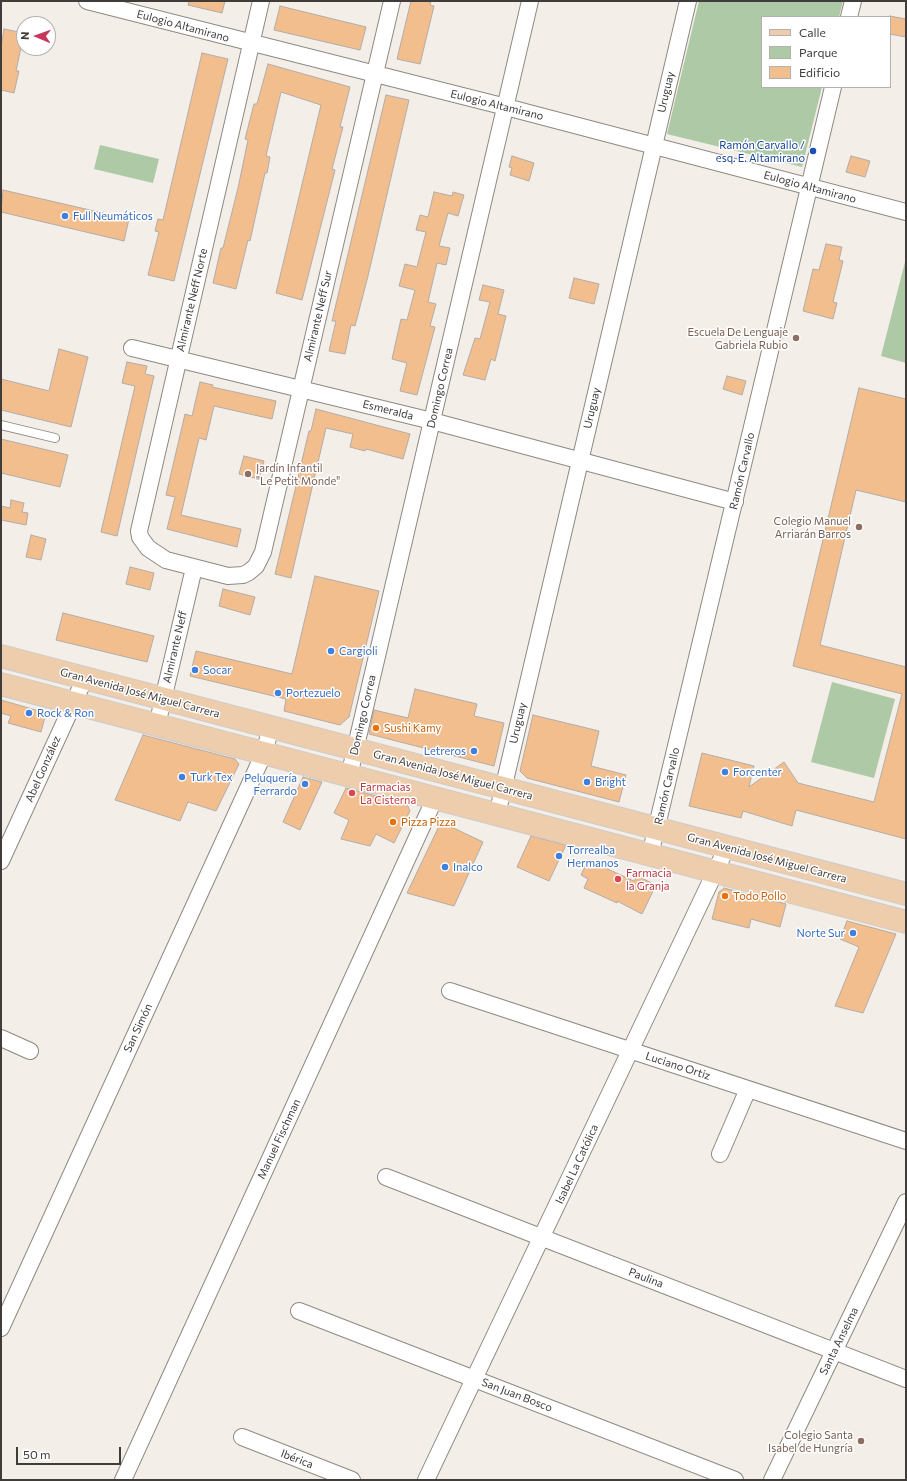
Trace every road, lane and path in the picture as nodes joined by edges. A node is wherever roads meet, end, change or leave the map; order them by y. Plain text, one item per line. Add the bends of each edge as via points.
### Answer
1 (87, 1) edge
2 (261, 1) edge
3 (392, 1) edge
4 (530, 1) edge
5 (688, 1) edge
6 (853, 1) edge
7 (849, 16) edge
8 (251, 44) junction
9 (375, 75) junction
10 (833, 88) edge
11 (506, 107) junction
12 (654, 146) junction
13 (809, 187) junction
14 (906, 212) edge
15 (132, 348) dead end
16 (179, 359) junction
17 (300, 389) junction
18 (432, 421) junction
19 (1, 425) edge
20 (55, 438) dead end
21 (580, 459) junction
22 (735, 502) junction
23 (194, 568) junction
24 (1, 656) edge
25 (85, 678) junction
26 (1, 684) edge
27 (163, 699) junction
28 (73, 703) junction
29 (157, 725) junction
30 (271, 727) junction
31 (355, 749) junction
32 (264, 753) junction
33 (349, 776) junction
34 (503, 788) junction
35 (435, 798) junction
36 (496, 814) junction
37 (658, 829) junction
38 (727, 847) junction
39 (650, 855) junction
40 (1, 861) edge
41 (716, 872) junction
42 (906, 894) edge
43 (906, 922) edge
44 (450, 991) dead end
45 (1, 1038) edge
46 (30, 1051) dead end
47 (632, 1051) junction
48 (748, 1089) junction
49 (906, 1141) edge
50 (720, 1154) dead end
51 (386, 1177) dead end
52 (906, 1202) edge
53 (543, 1237) junction
54 (299, 1311) dead end
55 (1, 1328) edge
56 (834, 1351) junction
57 (906, 1378) edge
58 (475, 1379) junction
59 (242, 1437) dead end
60 (122, 1480) edge
61 (352, 1480) edge
62 (426, 1480) edge
63 (734, 1480) edge
64 (772, 1480) edge

1 - 8 street, Eulogio Altamirano
2 - 8 street, Almirante Neff Norte
3 - 9 street, Almirante Neff Sur
4 - 11 street, Domingo Correa
5 - 12 street, Uruguay
6 - 7 street
8 - 9 street, Eulogio Altamirano
8 - 16 street, Almirante Neff Norte
9 - 11 street, Eulogio Altamirano
9 - 17 street, Almirante Neff Sur
10 - 13 street, Ramón Carvallo
11 - 12 street, Eulogio Altamirano
11 - 18 street, Domingo Correa
12 - 13 street, Eulogio Altamirano
12 - 21 street, Uruguay
13 - 14 street, Eulogio Altamirano
13 - 22 street, Ramón Carvallo
15 - 16 street, Esmeralda
16 - 17 street, Esmeralda
16 - 23 street, Almirante Neff Norte via 139,531 144,544 154,553 166,560
17 - 18 street, Esmeralda
17 - 23 street, Almirante Neff Sur via 260,560 249,572 236,576
18 - 21 street, Esmeralda
18 - 31 street, Domingo Correa
19 - 20 lane
21 - 22 street, Esmeralda
21 - 34 street, Uruguay
22 - 37 street, Ramón Carvallo
23 - 27 street, Almirante Neff
24 - 25 main road, Gran Avenida José Miguel Carrera
25 - 27 main road, Gran Avenida José Miguel Carrera
25 - 28 street, Abel González
26 - 28 main road
27 - 29 street, Almirante Neff
27 - 30 main road, Gran Avenida José Miguel Carrera
28 - 29 main road
28 - 40 street, Abel González
29 - 32 main road
30 - 31 main road, Gran Avenida José Miguel Carrera
30 - 32 street, San Simón
31 - 33 street, Domingo Correa
31 - 34 main road, Gran Avenida José Miguel Carrera
32 - 33 main road
32 - 55 street, San Simón
33 - 35 main road
34 - 36 street, Uruguay
34 - 37 main road, Gran Avenida José Miguel Carrera
35 - 36 main road
35 - 60 street, Manuel Fischman
36 - 39 main road
37 - 38 main road, Gran Avenida José Miguel Carrera
37 - 39 street, Ramón Carvallo
38 - 41 street, Isabel La Católica
38 - 42 main road, Gran Avenida José Miguel Carrera
39 - 41 main road
41 - 43 main road
41 - 47 street, Isabel La Católica
44 - 47 street, Luciano Ortiz
45 - 46 street
47 - 48 street, Luciano Ortiz
47 - 53 street, Isabel La Católica
48 - 49 street, Luciano Ortiz
48 - 50 street
51 - 53 street, Paulina
52 - 56 street, Santa Anselma
53 - 56 street, Paulina
53 - 58 street, Isabel La Católica
54 - 58 street, San Juan Bosco
56 - 57 street, Paulina
56 - 64 street, Santa Anselma
58 - 62 street, Isabel La Católica
58 - 63 street, San Juan Bosco
59 - 61 street, Ibérica

